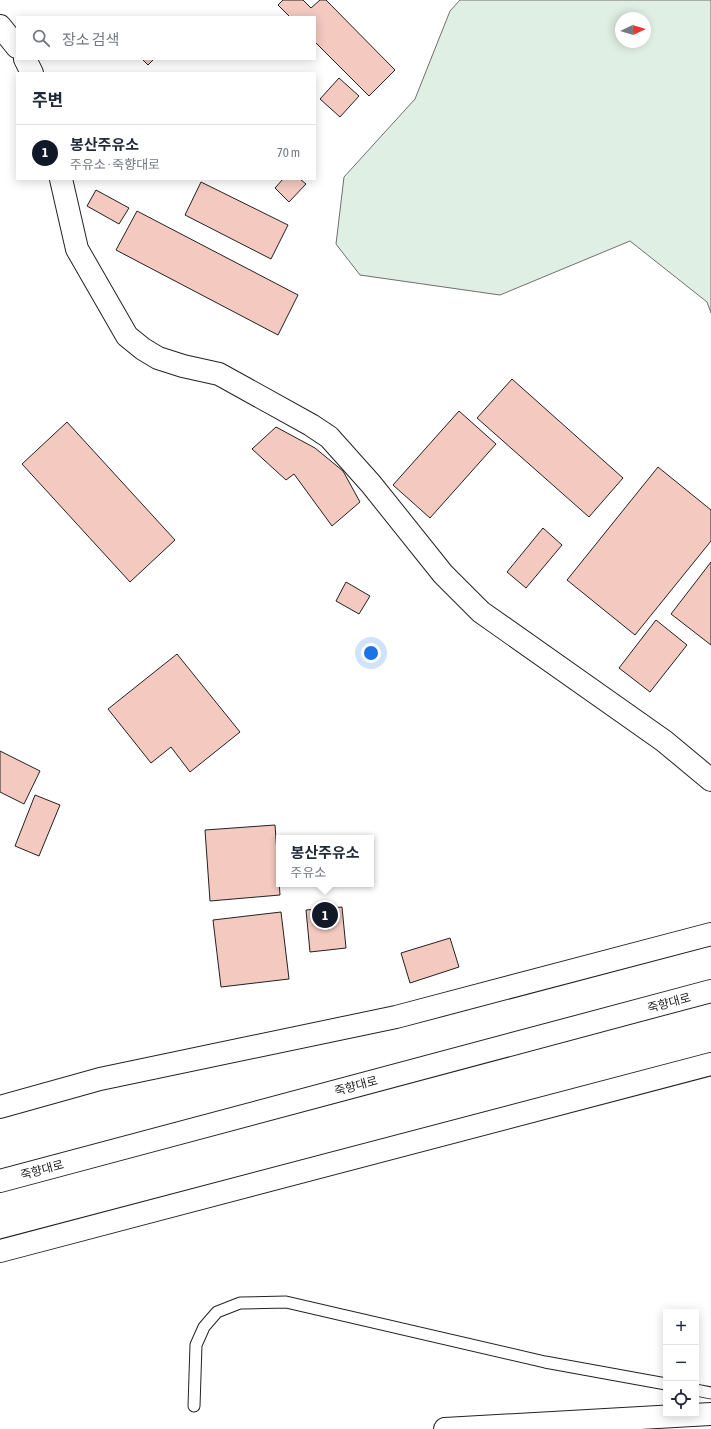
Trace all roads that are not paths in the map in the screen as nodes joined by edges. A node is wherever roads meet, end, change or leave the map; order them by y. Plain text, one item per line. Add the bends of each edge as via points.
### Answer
1 (0, 26) edge
2 (16, 45) edge
3 (26, 60) edge
4 (32, 72) edge
5 (61, 180) edge
6 (711, 780) edge
7 (711, 934) edge
8 (711, 991) edge
9 (711, 1064) edge
10 (0, 1107) edge
11 (0, 1181) edge
12 (0, 1250) edge
13 (663, 1383) edge
14 (699, 1391) edge
15 (711, 1393) edge
16 (194, 1406) dead end
17 (711, 1414) edge
18 (445, 1429) edge

1 - 2 main road
3 - 4 main road
5 - 6 main road via 77,249 127,336 158,358 219,374 329,437 371,484 443,574 481,612 664,741
7 - 10 main road via 396,1017 100,1079
8 - 11 main road, 죽향대로
9 - 12 main road
13 - 16 lane via 545,1362 286,1302 240,1303 218,1312 204,1327 196,1345
14 - 15 lane
17 - 18 main road

